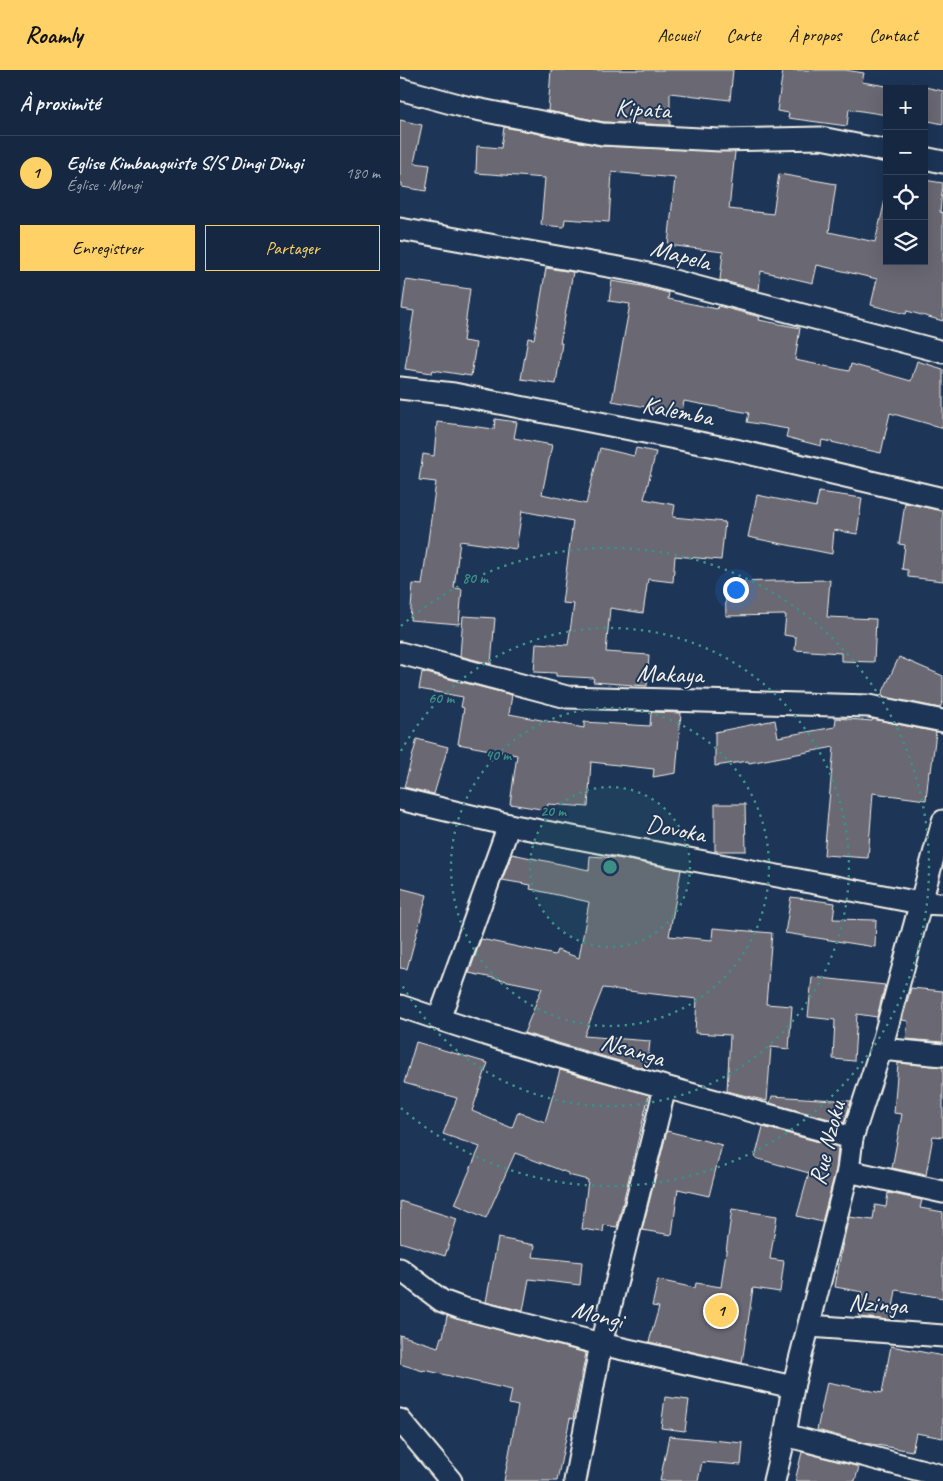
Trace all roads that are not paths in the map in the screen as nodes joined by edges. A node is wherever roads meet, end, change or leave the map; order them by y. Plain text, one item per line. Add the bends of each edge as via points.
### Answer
1 (400, 89) edge
2 (883, 150) edge
3 (928, 159) edge
4 (943, 162) edge
5 (400, 229) edge
6 (943, 352) edge
7 (400, 388) edge
8 (943, 499) edge
9 (400, 653) edge
10 (943, 721) edge
11 (400, 799) edge
12 (943, 821) edge
13 (509, 825) junction
14 (920, 903) junction
15 (943, 904) edge
16 (400, 1006) edge
17 (439, 1019) junction
18 (881, 1049) junction
19 (943, 1055) edge
20 (665, 1088) junction
21 (852, 1138) junction
22 (848, 1171) junction
23 (943, 1192) edge
24 (400, 1268) edge
25 (810, 1326) junction
26 (943, 1336) edge
27 (601, 1344) junction
28 (793, 1387) junction
29 (400, 1420) edge
30 (785, 1435) junction
31 (943, 1476) edge
32 (451, 1481) edge
33 (575, 1481) edge
34 (774, 1481) edge

1 - 2 street, Kipata via 466,107 602,134 720,140 821,138
3 - 4 street
5 - 6 street, Mapela via 636,271
7 - 8 street, Kalemba via 454,394 735,450
9 - 10 street, Makaya via 567,697 869,706
11 - 13 street, Dovoka
12 - 14 street, Rue Nzoku
13 - 14 street, Dovoka
13 - 17 street
14 - 15 street, Dovoka
14 - 18 street, Rue Nzoku
16 - 17 street, Nsanga
17 - 20 street, Nsanga
18 - 19 street
18 - 21 street, Rue Nzoku
20 - 21 street, Nsanga
20 - 27 street
21 - 22 street, Rue Nzoku
22 - 23 street
22 - 25 street, Rue Nzoku
24 - 27 street, Mongi via 442,1301
25 - 26 street, Nzinga
25 - 28 street, Rue Nzoku
27 - 28 street, Mongi
27 - 33 street
28 - 30 street, Rue Nzoku
29 - 32 street
30 - 31 street
30 - 34 street, Rue Nzoku

